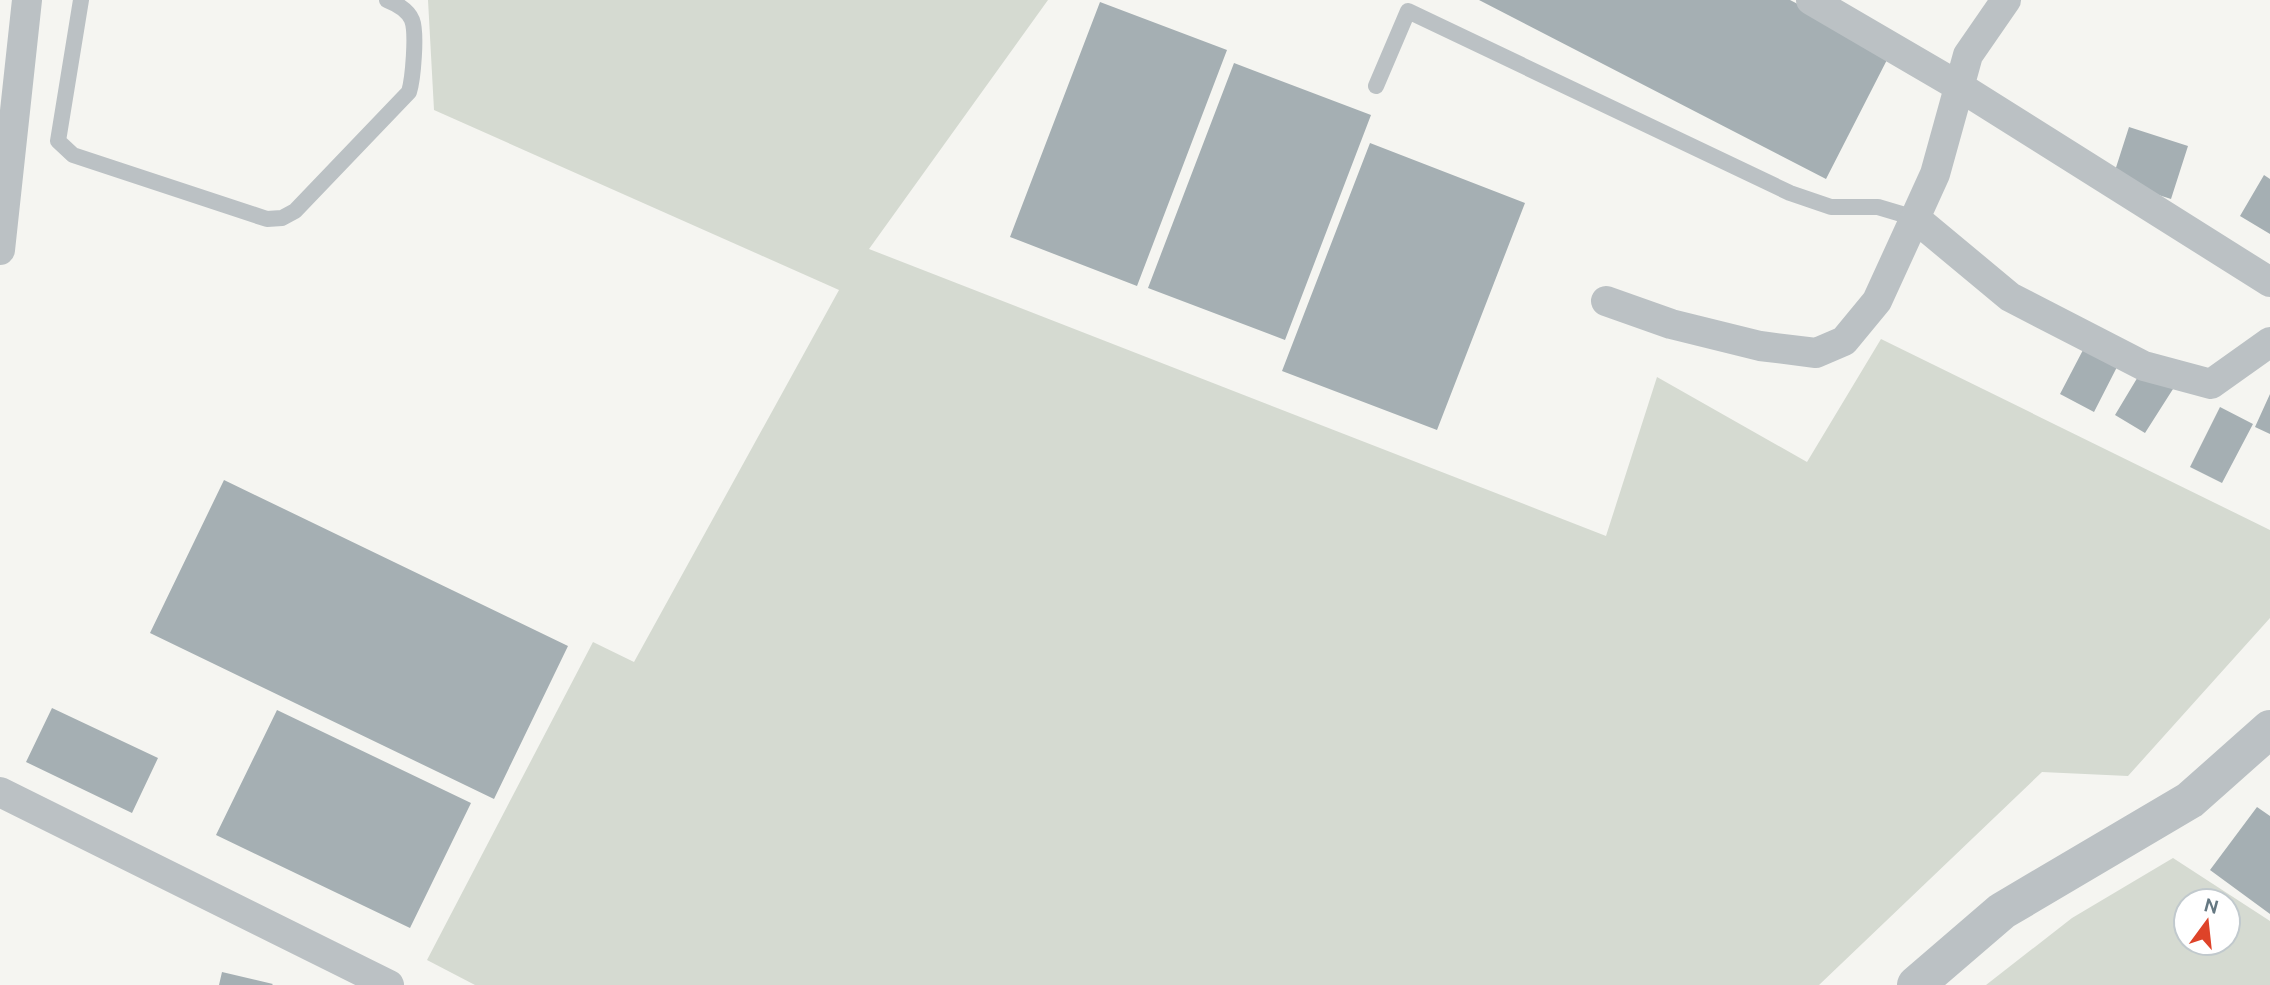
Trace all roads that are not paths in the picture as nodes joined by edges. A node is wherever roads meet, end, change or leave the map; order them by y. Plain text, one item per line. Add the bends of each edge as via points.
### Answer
1 (27, 0) edge
2 (81, 0) edge
3 (387, 0) edge
4 (1811, 0) edge
5 (2006, 0) edge
6 (1376, 86) dead end
7 (1960, 87) junction
8 (1915, 218) junction
9 (0, 250) edge
10 (2270, 282) edge
11 (1606, 301) dead end
12 (2270, 342) edge
13 (2270, 729) edge
14 (0, 792) edge
15 (388, 985) edge
16 (1916, 985) edge

1 - 9 street
2 - 3 lane via 58,141 73,155 267,219 295,211 409,92 413,22 404,9
4 - 7 street
5 - 7 street via 1968,55
6 - 8 lane via 1408,11 1790,193 1831,207 1878,207
7 - 8 street via 1935,174
7 - 10 street
8 - 11 street via 1877,301 1844,341 1816,353 1760,346 1671,324
8 - 12 street via 2010,297 2144,366 2211,384
13 - 16 street via 2190,800 2002,911
14 - 15 street

